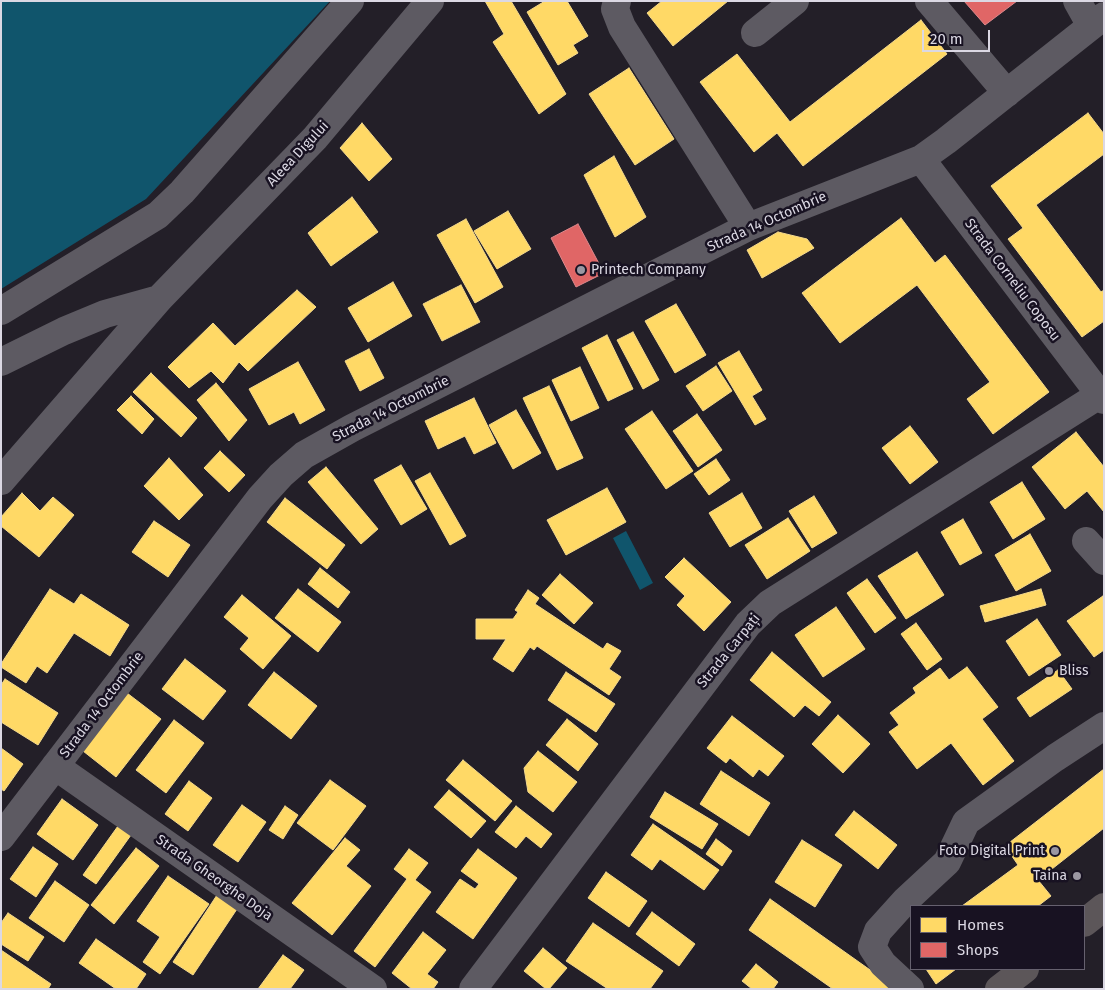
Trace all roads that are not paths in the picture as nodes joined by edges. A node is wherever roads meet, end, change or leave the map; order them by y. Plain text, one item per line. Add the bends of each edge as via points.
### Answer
1 (350, 1) edge
2 (430, 1) edge
3 (617, 1) edge
4 (795, 1) edge
5 (930, 1) edge
6 (1077, 1) edge
7 (1098, 21) edge
8 (755, 33) dead end
9 (1007, 93) junction
10 (921, 159) junction
11 (748, 227) junction
12 (159, 300) junction
13 (1, 311) edge
14 (1, 362) edge
15 (1102, 396) edge
16 (1, 481) edge
17 (1086, 541) dead end
18 (1104, 562) edge
19 (1104, 726) edge
20 (55, 766) junction
21 (1, 837) edge
22 (1104, 907) edge
23 (1085, 922) edge
24 (1024, 970) edge
25 (373, 989) edge
26 (473, 989) edge
27 (910, 989) edge
28 (999, 989) edge

1 - 13 street via 182,192 158,215
2 - 12 street, Aleea Digului via 315,138
3 - 11 street via 615,9 622,27
4 - 8 street
5 - 9 street
6 - 7 street
7 - 9 street, Strada 14 Octombrie
9 - 10 street, Strada 14 Octombrie
10 - 11 street, Strada 14 Octombrie
10 - 15 street, Strada Corneliu Coposu
11 - 20 street, Strada 14 Octombrie via 304,454 260,498
12 - 14 street via 105,314
12 - 16 street, Aleea Digului
15 - 26 street, Strada Carpați via 770,602 748,624
17 - 18 street
19 - 27 street via 966,822 947,862 878,931 872,947 882,964
20 - 21 street, Strada 14 Octombrie
20 - 25 street, Strada Gheorghe Doja
22 - 23 main road
24 - 28 main road

